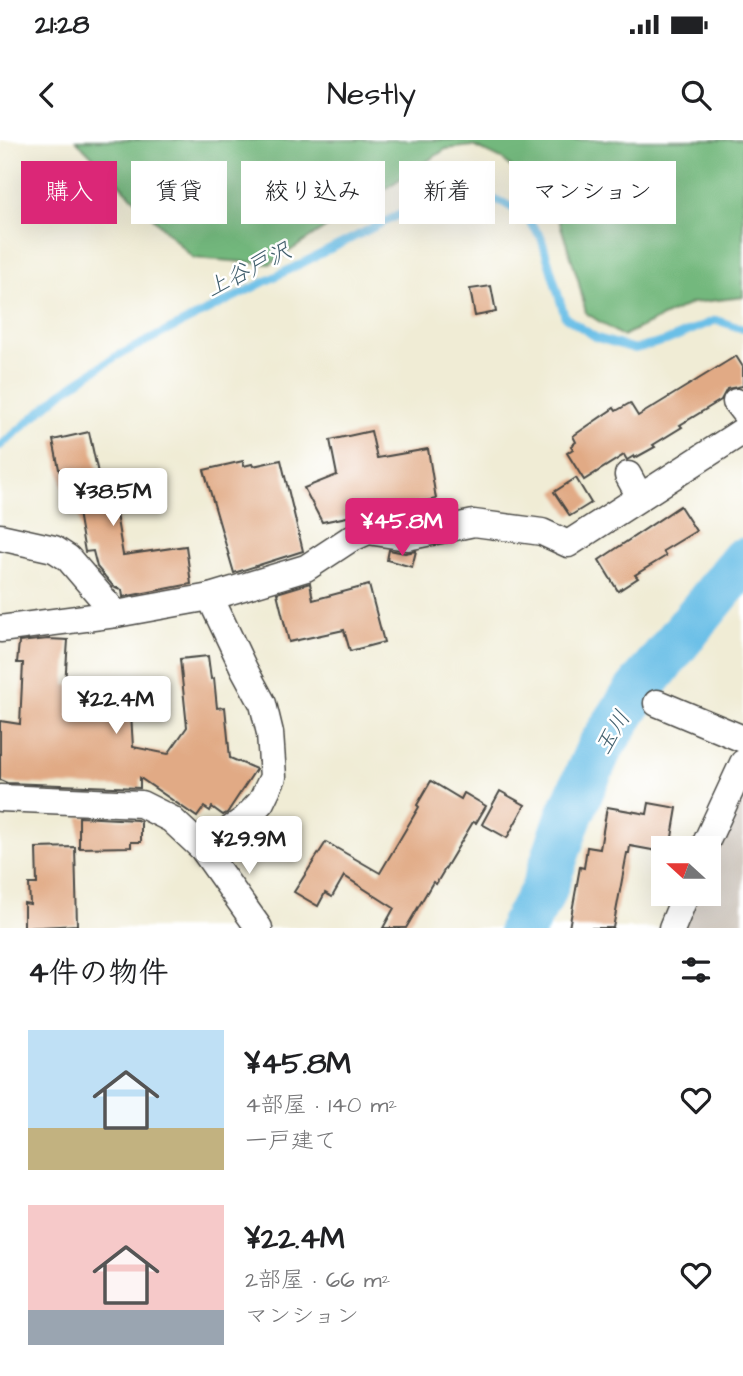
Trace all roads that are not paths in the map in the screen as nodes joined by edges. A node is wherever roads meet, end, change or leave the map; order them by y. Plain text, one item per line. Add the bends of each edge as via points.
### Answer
1 (743, 431) edge
2 (0, 537) edge
3 (210, 597) junction
4 (116, 614) junction
5 (0, 629) edge
6 (657, 703) dead end
7 (743, 739) edge
8 (743, 763) edge
9 (0, 798) edge
10 (709, 836) edge
11 (203, 849) junction
12 (681, 906) edge
13 (259, 928) edge
14 (672, 928) edge

1 - 3 street via 634,486 568,544 542,532 474,523 407,537 368,531 306,568
2 - 4 street via 54,549 68,558
3 - 4 street
3 - 11 street via 263,704 273,777 261,802 245,819
4 - 5 street
6 - 7 street
8 - 10 street
9 - 11 street via 141,804 171,819
11 - 13 street
12 - 14 street

